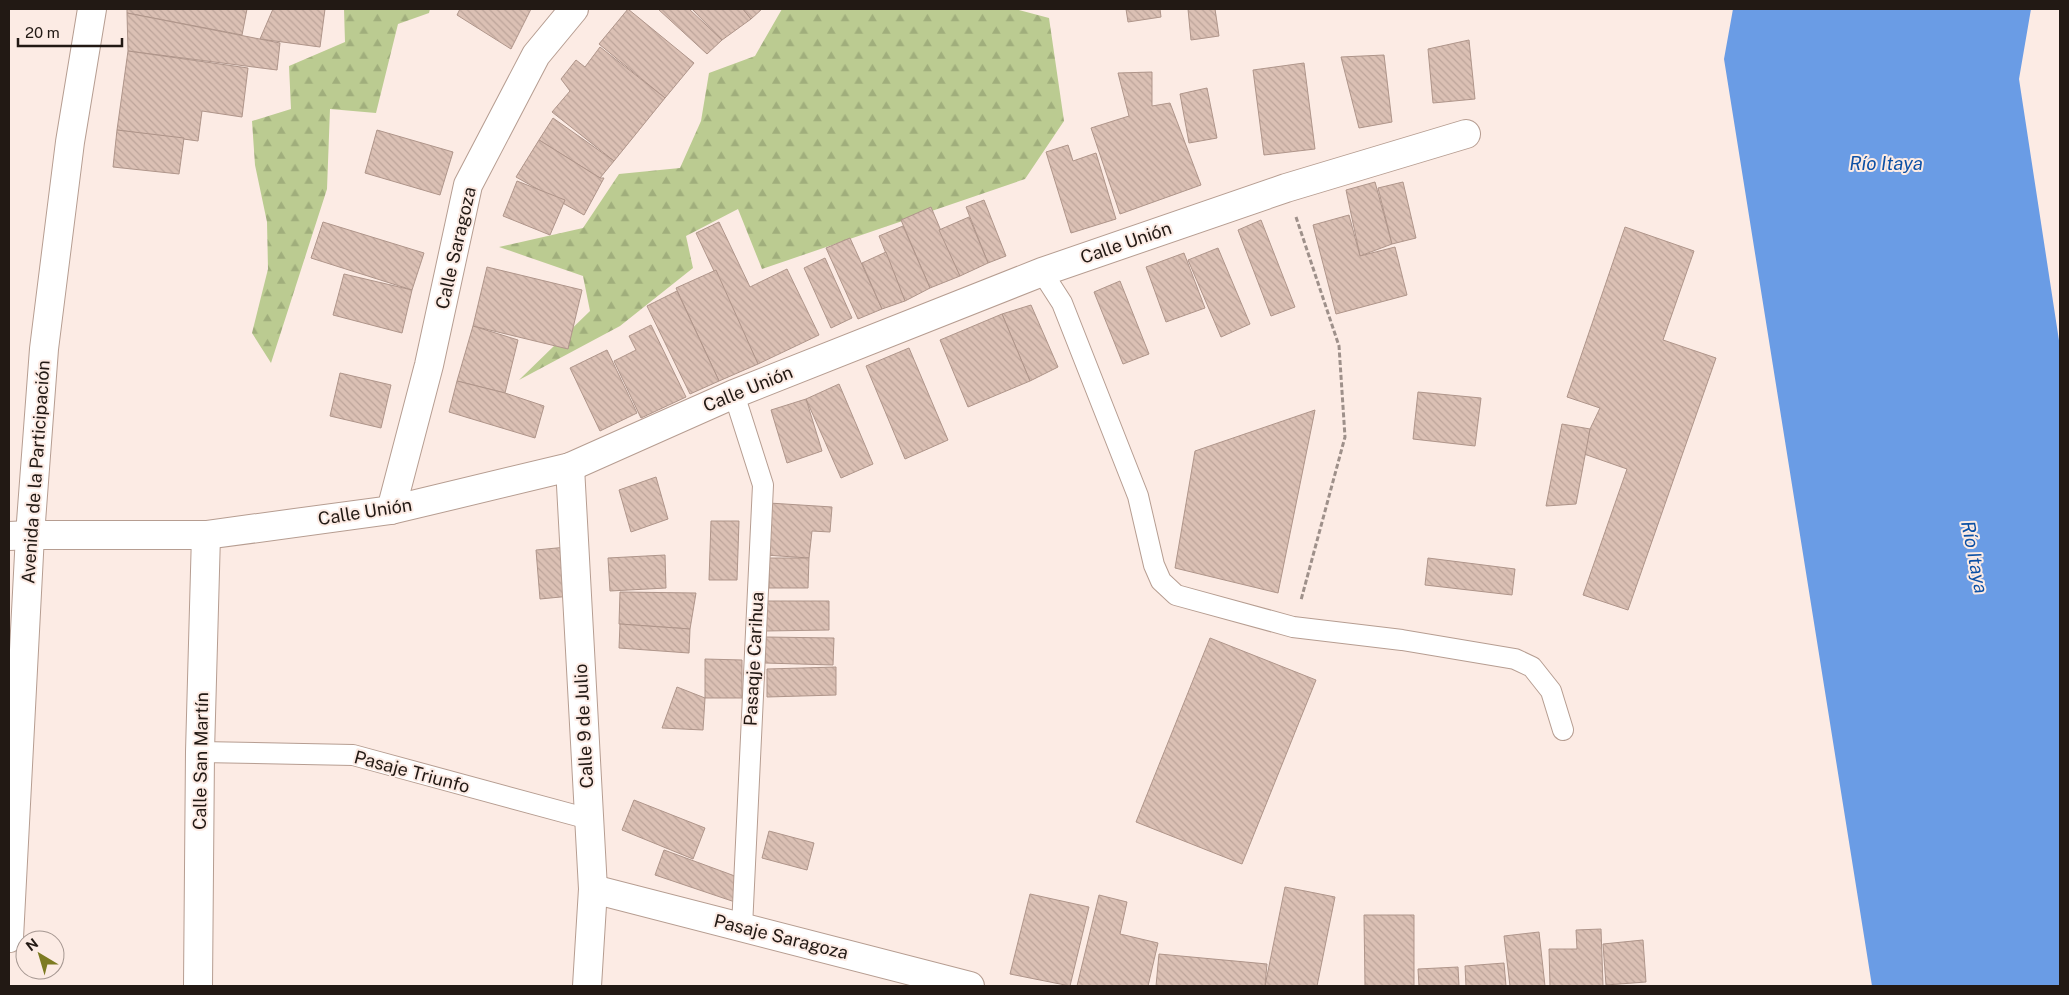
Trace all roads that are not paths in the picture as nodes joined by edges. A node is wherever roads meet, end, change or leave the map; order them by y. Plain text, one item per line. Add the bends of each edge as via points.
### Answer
1 (92, 9) edge
2 (574, 9) edge
3 (1466, 134) dead end
4 (1042, 272) junction
5 (734, 394) junction
6 (570, 467) junction
7 (391, 510) junction
8 (206, 535) junction
9 (20, 536) edge
10 (1562, 730) dead end
11 (200, 752) junction
12 (589, 819) junction
13 (593, 889) junction
14 (742, 927) junction
15 (9, 938) edge
16 (198, 986) edge
17 (587, 986) edge
18 (970, 986) edge

1 - 9 street, Avenida de la Participación via 70,142
2 - 7 street, Calle Saragoza via 536,56 468,185 429,365
3 - 4 street, Calle Unión via 1286,188
4 - 5 street, Calle Unión
4 - 10 lane via 1062,303 1138,496 1154,565 1161,581 1176,595 1293,627 1402,640 1515,659 1532,667 1551,691
5 - 6 street, Calle Unión
5 - 14 lane, Pasaqje Carihua via 763,485
6 - 7 street, Calle Unión
6 - 12 street, Calle 9 de Julio
7 - 8 street, Calle Unión
8 - 9 street, Calle Unión
8 - 11 street, Calle San Martín
9 - 15 street, Avenida de la Participación
11 - 12 lane, Pasaje Triunfo via 353,755
11 - 16 street, Calle San Martín
12 - 13 street, Calle 9 de Julio
13 - 14 street, Pasaje Saragoza
13 - 17 street, Calle 9 de Julio
14 - 18 street, Pasaje Saragoza

